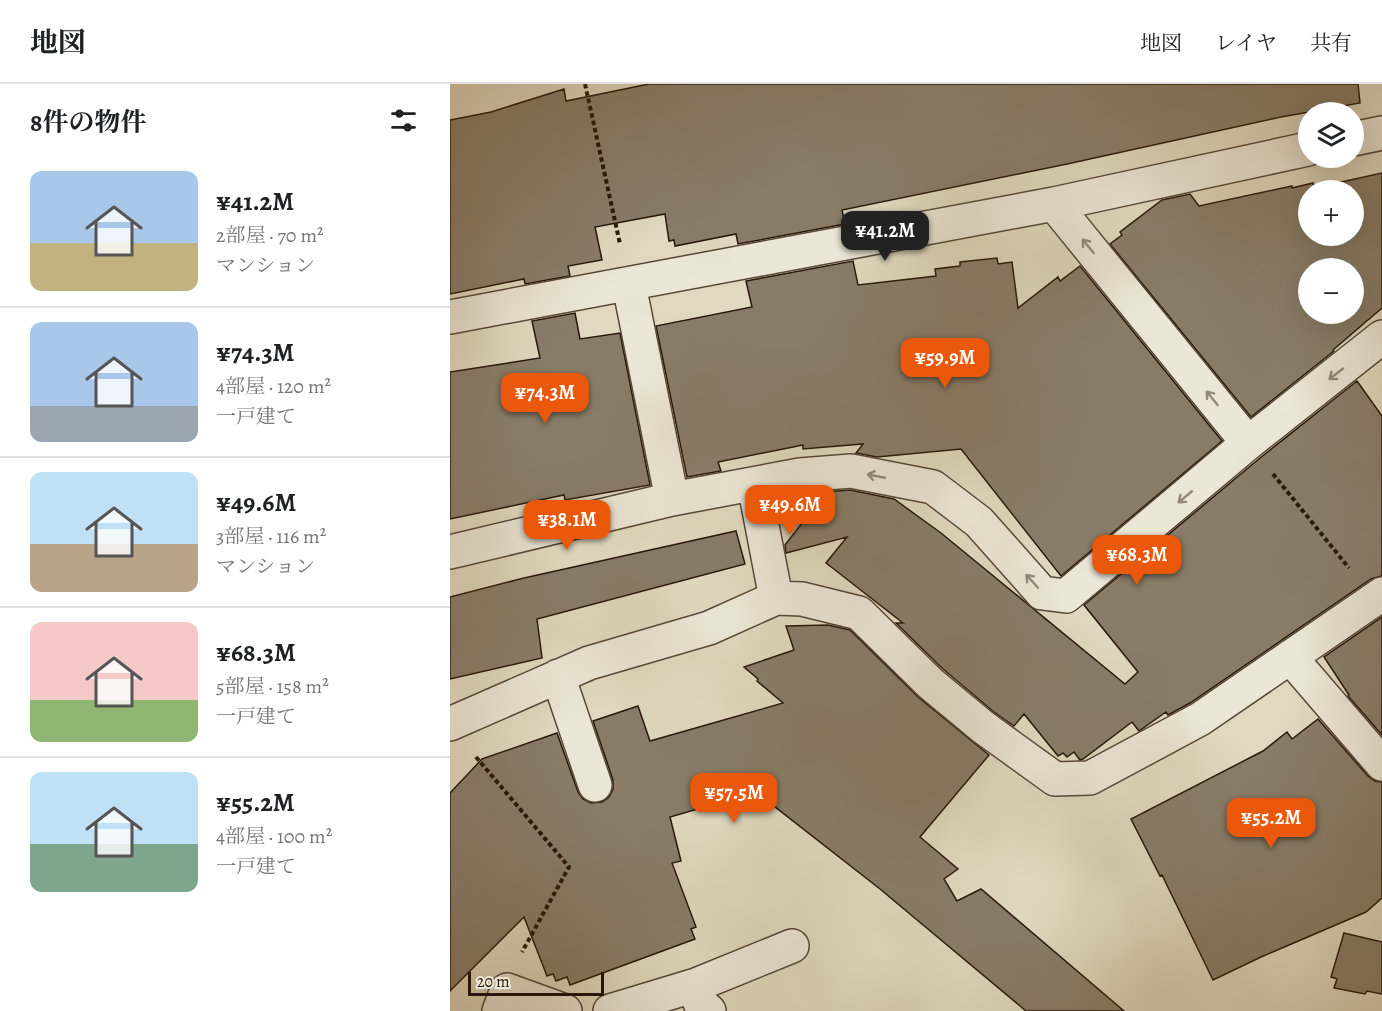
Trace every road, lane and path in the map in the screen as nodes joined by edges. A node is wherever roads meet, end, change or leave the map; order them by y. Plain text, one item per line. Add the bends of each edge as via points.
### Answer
1 (585, 84) edge
2 (1382, 133) edge
3 (1364, 137) edge
4 (1298, 151) edge
5 (1054, 204) junction
6 (628, 285) junction
7 (450, 317) edge
8 (1382, 337) edge
9 (1248, 443) junction
10 (754, 484) junction
11 (672, 500) junction
12 (450, 552) edge
13 (1378, 597) edge
14 (776, 598) junction
15 (1290, 657) junction
16 (558, 676) junction
17 (450, 724) edge
18 (472, 753) dead end
19 (1382, 764) edge
20 (595, 785) dead end
21 (792, 946) dead end
22 (702, 998) edge
23 (503, 1000) edge
24 (565, 1011) edge
25 (610, 1011) edge

1 - 6 path
2 - 3 street
4 - 5 street
5 - 6 street
9 -> 5 street
6 - 7 street
6 - 11 street
8 -> 9 street
9 -> 10 street via 1066,597 1042,593 979,522 933,487 851,471
9 - 13 path
10 - 11 street
10 - 14 street
11 - 12 street
13 - 15 street
14 - 15 street via 802,599 859,613 930,683 1054,778 1090,777 1200,719
14 - 16 street via 709,628
15 - 19 street
16 - 17 street
16 - 20 street
18 - 23 path via 569,867 510,973
21 - 22 street
22 - 25 street
23 - 24 street

